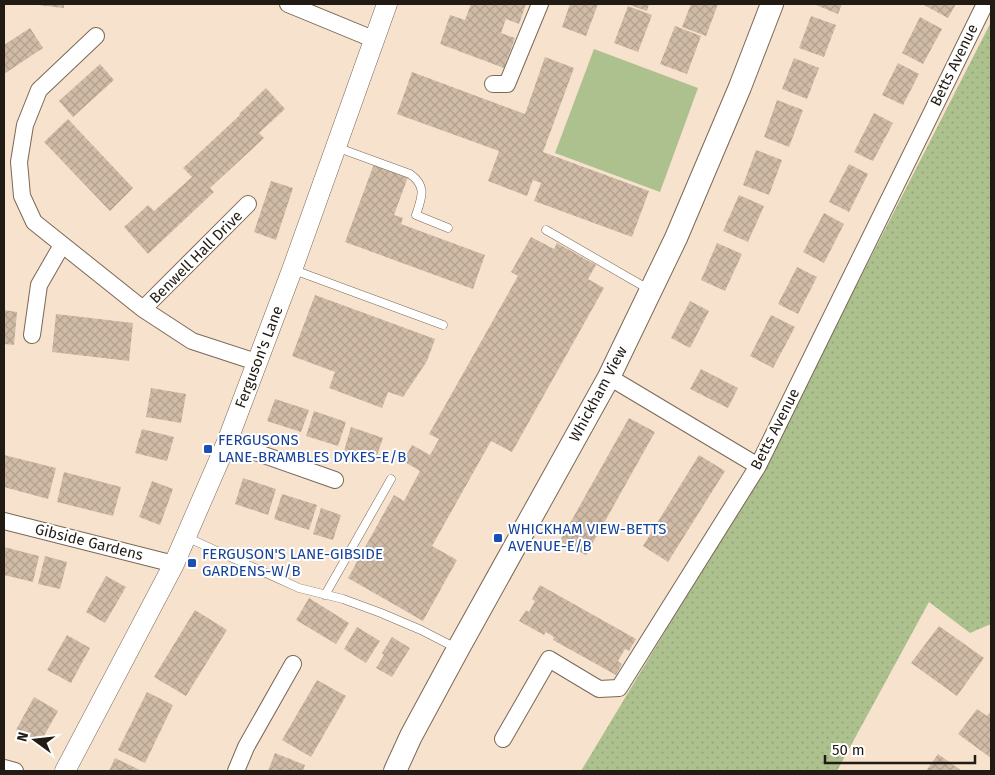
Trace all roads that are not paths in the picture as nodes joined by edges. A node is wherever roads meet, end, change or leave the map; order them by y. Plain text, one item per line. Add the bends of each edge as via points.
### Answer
1 (288, 4) edge
2 (387, 4) edge
3 (540, 4) edge
4 (772, 4) edge
5 (985, 4) edge
6 (96, 36) dead end
7 (374, 39) junction
8 (493, 84) dead end
9 (335, 146) junction
10 (248, 204) dead end
11 (448, 228) dead end
12 (546, 230) dead end
13 (62, 245) junction
14 (292, 270) junction
15 (651, 291) junction
16 (143, 309) junction
17 (443, 325) dead end
18 (32, 334) dead end
19 (256, 362) junction
20 (609, 377) junction
21 (227, 442) junction
22 (758, 466) junction
23 (391, 479) dead end
24 (335, 480) dead end
25 (4, 521) edge
26 (186, 537) junction
27 (174, 564) junction
28 (325, 595) junction
29 (458, 649) junction
30 (293, 664) dead end
31 (503, 739) dead end
32 (4, 768) edge
33 (15, 771) edge
34 (65, 771) edge
35 (236, 771) edge
36 (395, 771) edge

1 - 7 street
2 - 7 street, Ferguson's Lane
3 - 8 street via 507,84
4 - 15 main road, Whickham View via 737,96
5 - 22 street, Betts Avenue
6 - 13 street, Benwell Hall Drive via 39,90 23,134 19,162 22,196 34,222
7 - 9 street, Ferguson's Lane
9 - 11 lane via 418,179 422,197 416,215
9 - 14 street, Ferguson's Lane
10 - 16 street, Benwell Hall Drive
12 - 15 lane
13 - 16 street, Benwell Hall Drive
13 - 18 street via 39,285
14 - 17 lane
14 - 19 street, Ferguson's Lane
15 - 20 main road, Whickham View
16 - 19 street, Benwell Hall Drive via 192,341
19 - 21 street, Ferguson's Lane
20 - 22 street
20 - 29 main road, Whickham View
21 - 24 street
21 - 26 street, Ferguson's Lane
22 - 31 street, Betts Avenue via 619,688 599,689 549,659
23 - 28 lane
25 - 27 street, Gibside Gardens
26 - 27 street, Ferguson's Lane
26 - 28 lane via 299,588
27 - 34 street, Ferguson's Lane
28 - 29 lane via 381,613
29 - 36 main road, Whickham View
30 - 35 street
32 - 33 street

